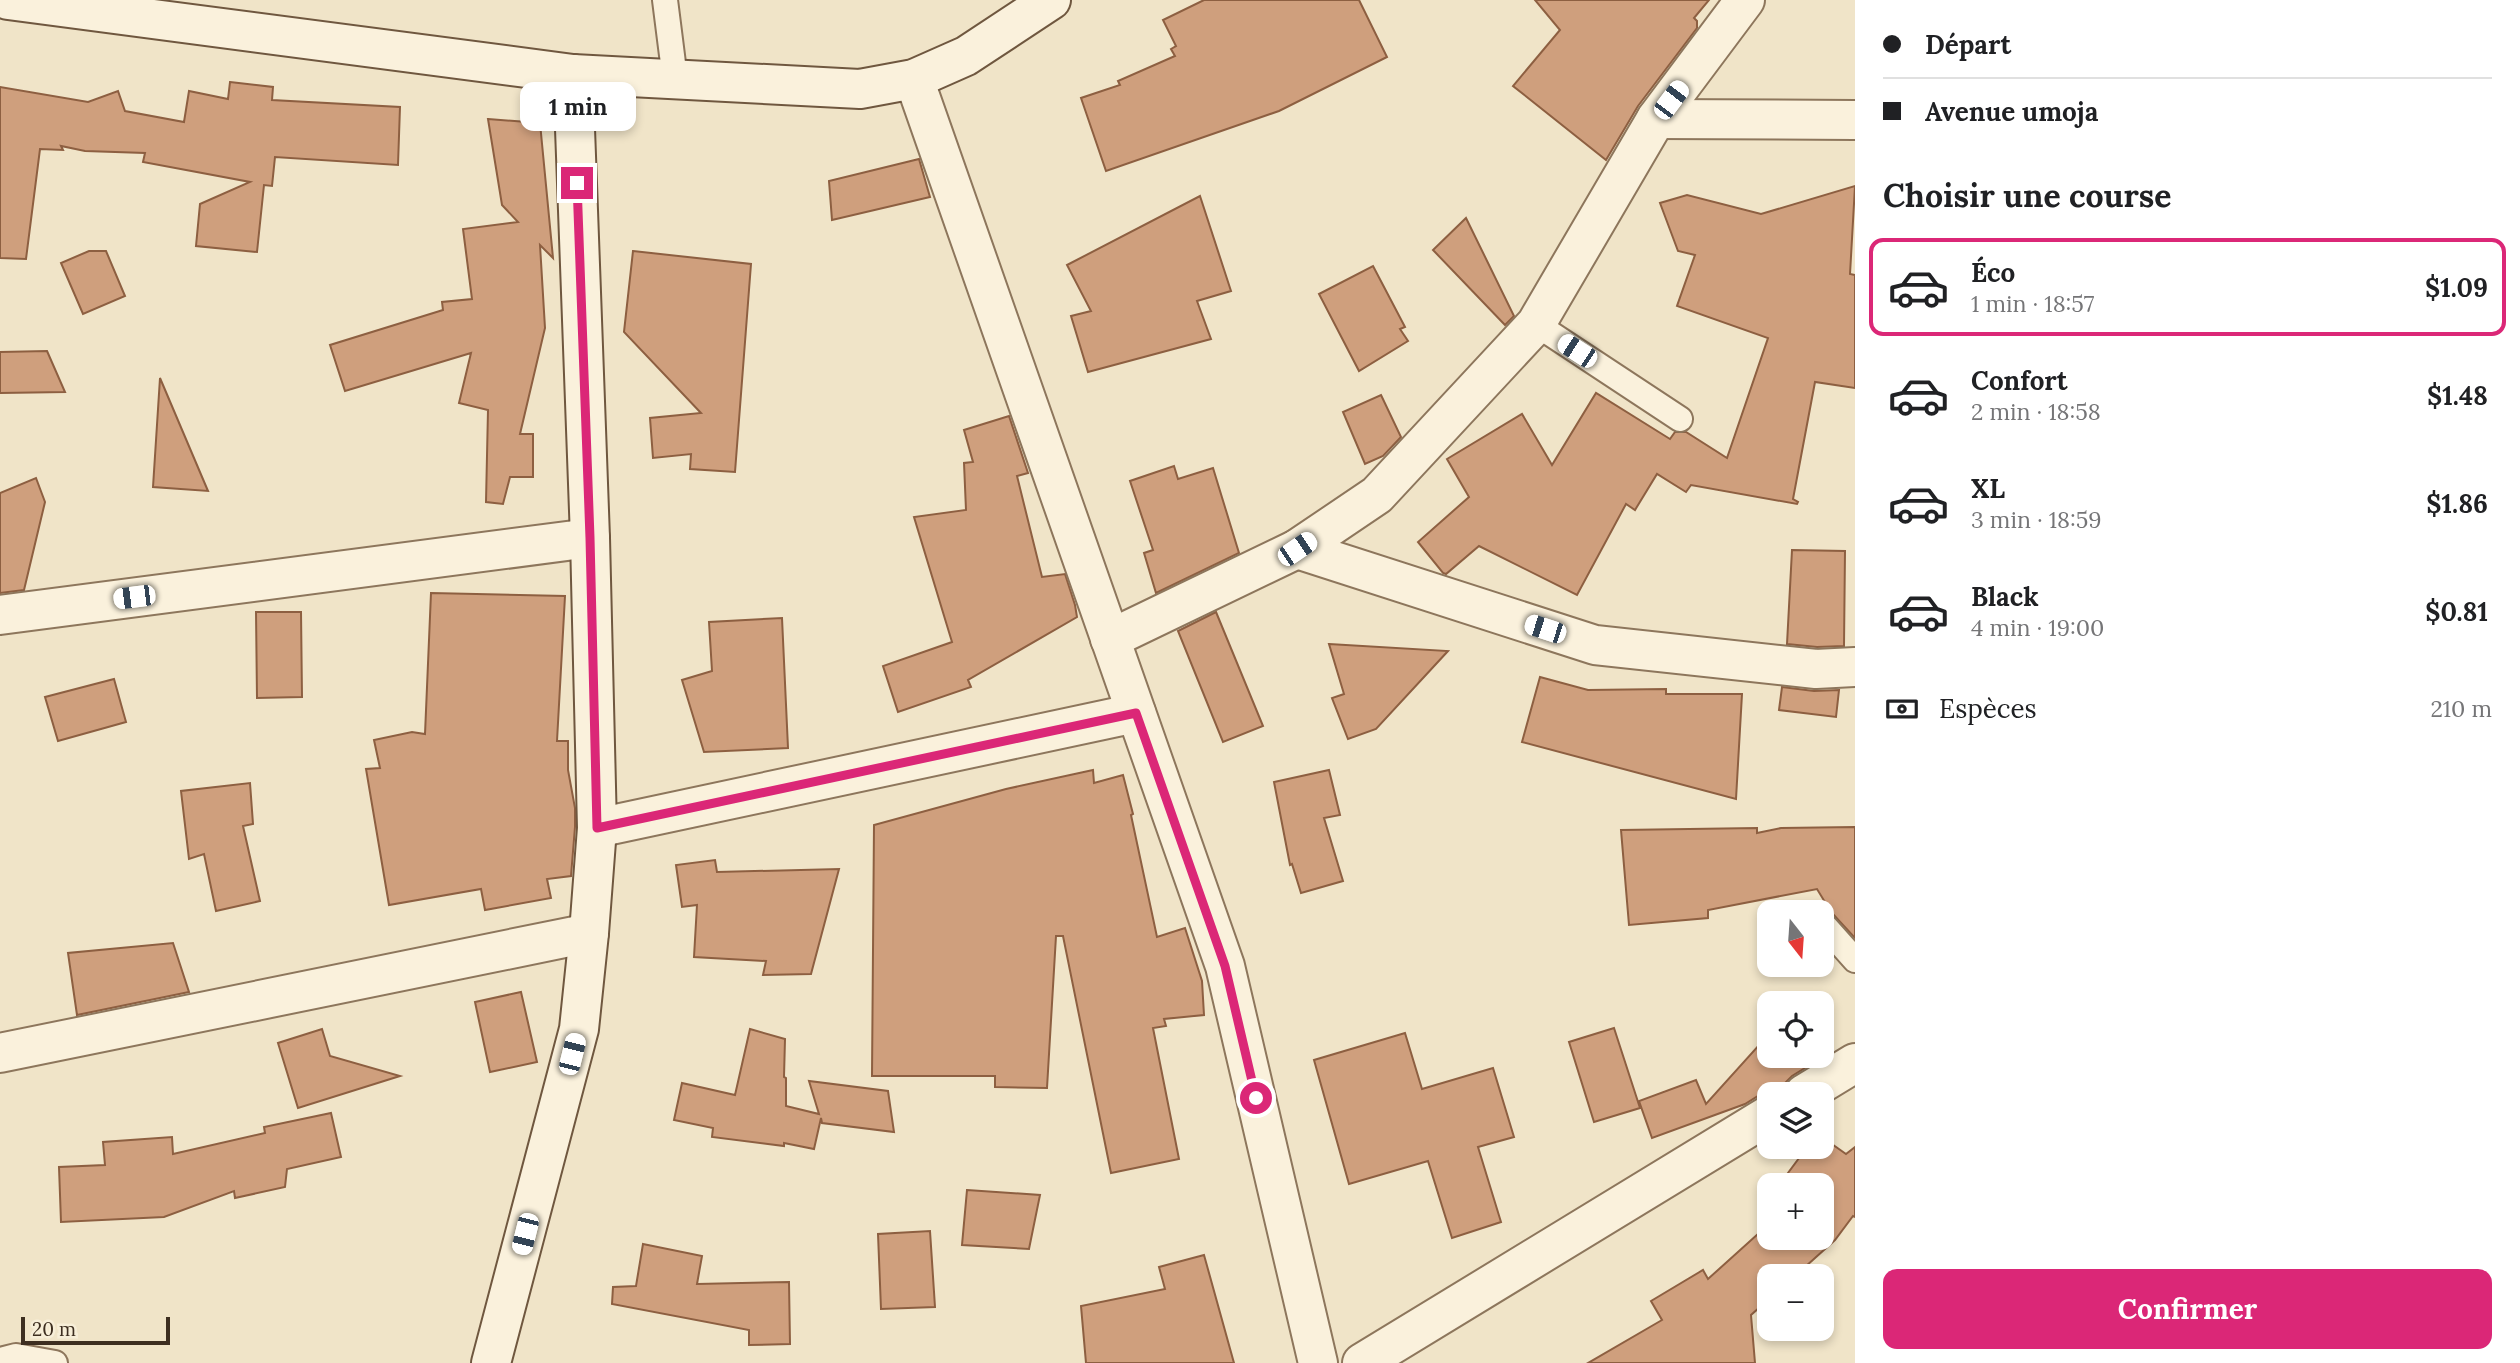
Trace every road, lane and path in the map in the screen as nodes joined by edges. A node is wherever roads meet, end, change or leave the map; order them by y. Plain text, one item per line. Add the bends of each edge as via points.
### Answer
1 (8, 0) edge
2 (666, 0) edge
3 (1051, 0) edge
4 (1745, 0) edge
5 (87, 6) edge
6 (573, 74) junction
7 (676, 79) junction
8 (914, 79) junction
9 (1656, 119) junction
10 (1855, 120) edge
11 (1536, 324) junction
12 (1680, 419) dead end
13 (590, 538) junction
14 (1297, 549) junction
15 (0, 615) edge
16 (1110, 639) junction
17 (1855, 667) edge
18 (1136, 713) junction
19 (597, 828) junction
20 (589, 933) junction
21 (1834, 936) edge
22 (1855, 960) edge
23 (0, 1054) edge
24 (1855, 1063) edge
25 (1824, 1082) edge
26 (1757, 1122) edge
27 (0, 1360) edge
28 (55, 1363) edge
29 (491, 1363) edge
30 (1318, 1363) edge
31 (1362, 1363) edge

1 - 5 street
2 - 7 lane
3 - 8 street via 966,56
4 - 9 street
5 - 6 street
6 - 7 street
6 - 13 street
7 - 8 street via 860,89
8 - 16 street
9 - 10 street
9 - 11 street
11 - 12 lane
11 - 14 street via 1377,495
13 - 15 street
13 - 19 street
14 - 16 street
14 - 17 street via 1595,645 1816,668
16 - 18 street
18 - 19 street
18 - 30 street via 1225,966
19 - 20 street
20 - 23 street
20 - 29 street via 579,1029
21 - 22 lane
24 - 25 street
26 - 31 street
27 - 28 lane via 16,1356

